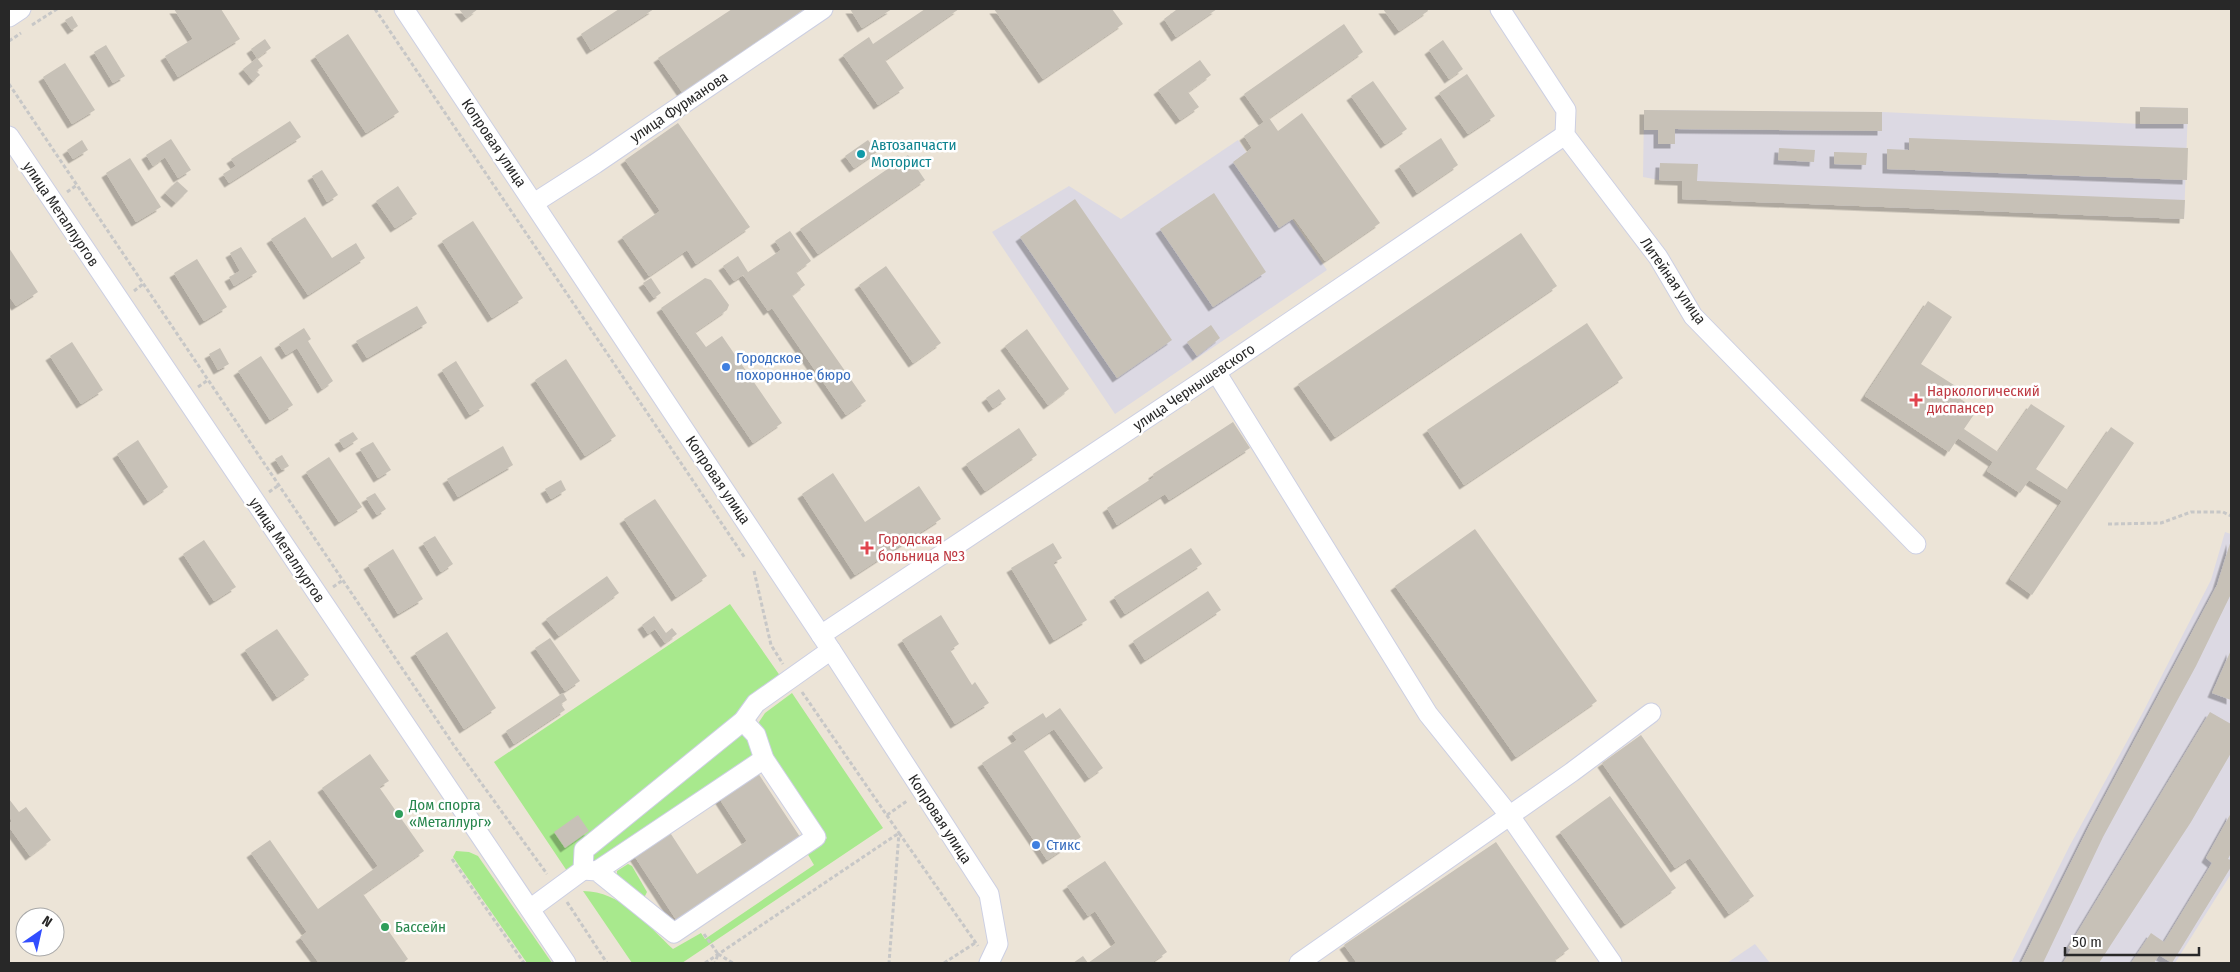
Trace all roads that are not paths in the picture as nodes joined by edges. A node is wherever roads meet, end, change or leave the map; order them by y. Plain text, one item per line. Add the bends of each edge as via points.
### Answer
1 (21, 9) edge
2 (404, 9) edge
3 (823, 9) edge
4 (1500, 9) edge
5 (9, 17) edge
6 (1564, 135) junction
7 (9, 136) edge
8 (534, 203) junction
9 (1216, 372) junction
10 (1916, 544) dead end
11 (826, 643) junction
12 (1651, 713) dead end
13 (743, 722) junction
14 (764, 759) junction
15 (1510, 816) junction
16 (590, 871) junction
17 (530, 909) junction
18 (566, 963) edge
19 (990, 963) edge
20 (1299, 963) edge
21 (1612, 963) edge

1 - 5 street
2 - 8 street, Копровая улица
3 - 8 street, улица Фурманова
4 - 6 street via 1566,110
6 - 9 street, улица Чернышевского
6 - 10 street, Литейная улица via 1658,257 1693,316
7 - 17 street, улица Металлургов
8 - 11 street, Копровая улица
9 - 11 street, улица Чернышевского
9 - 15 street via 1428,714
11 - 13 street, улица Чернышевского via 792,678 756,703
11 - 19 street, Копровая улица via 989,894 998,944
12 - 15 street
13 - 14 street via 756,735
13 - 16 street, улица Чернышевского via 584,850
14 - 16 street
14 - 16 street via 816,837 674,932
15 - 20 street
15 - 21 street
16 - 17 street via 558,888
17 - 18 street, улица Металлургов

